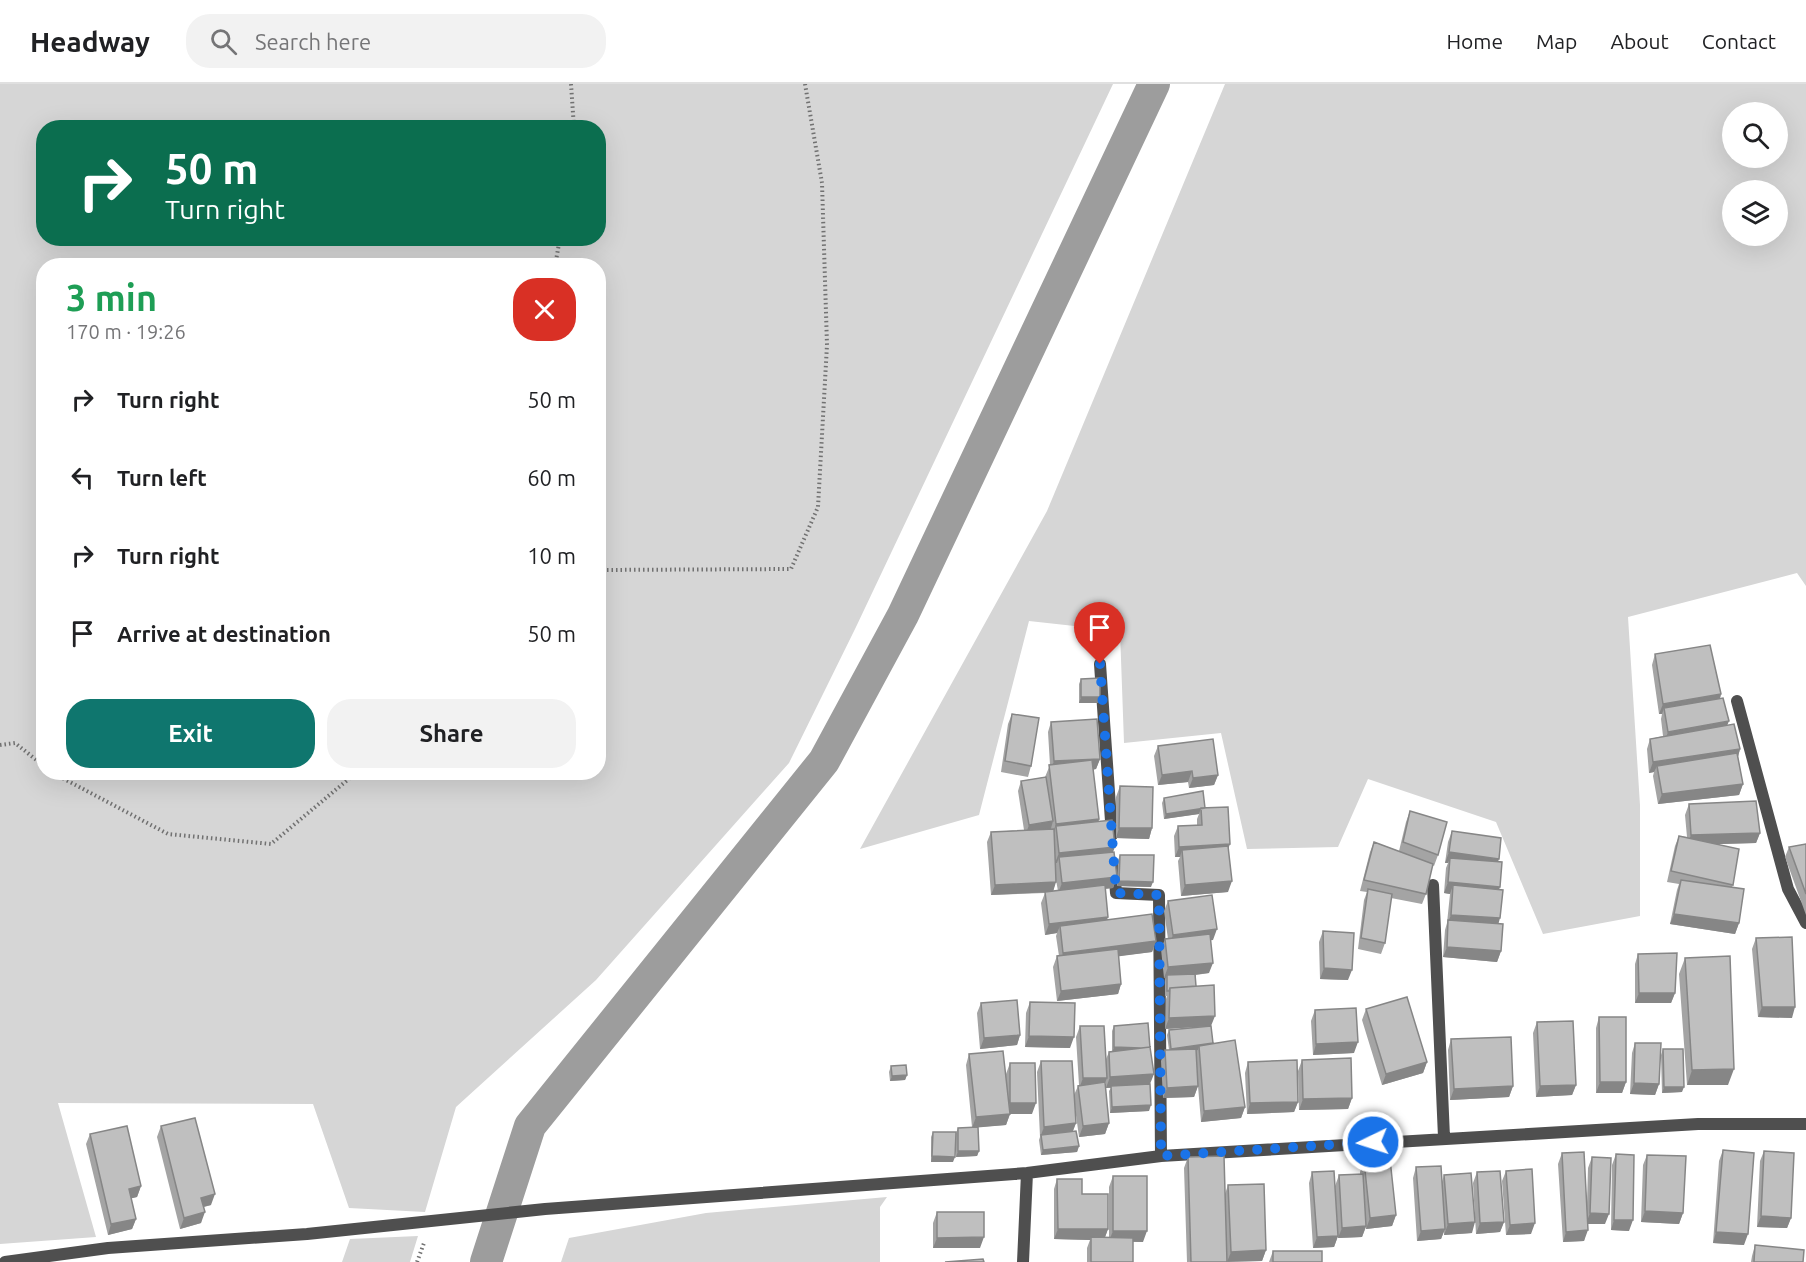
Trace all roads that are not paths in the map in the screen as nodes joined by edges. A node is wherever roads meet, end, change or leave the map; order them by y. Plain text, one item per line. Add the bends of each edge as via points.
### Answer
1 (1100, 664) dead end
2 (1737, 701) dead end
3 (1433, 885) edge
4 (1806, 923) edge
5 (1806, 1124) edge
6 (1444, 1137) junction
7 (1161, 1156) junction
8 (1027, 1173) junction
9 (5, 1262) edge
10 (1023, 1262) edge

1 - 7 street via 1116,893 1159,895
2 - 4 street via 1788,889
3 - 6 street
5 - 6 street via 1698,1124
6 - 7 street
7 - 8 street
8 - 9 street via 545,1209 307,1234 108,1248
8 - 10 street

